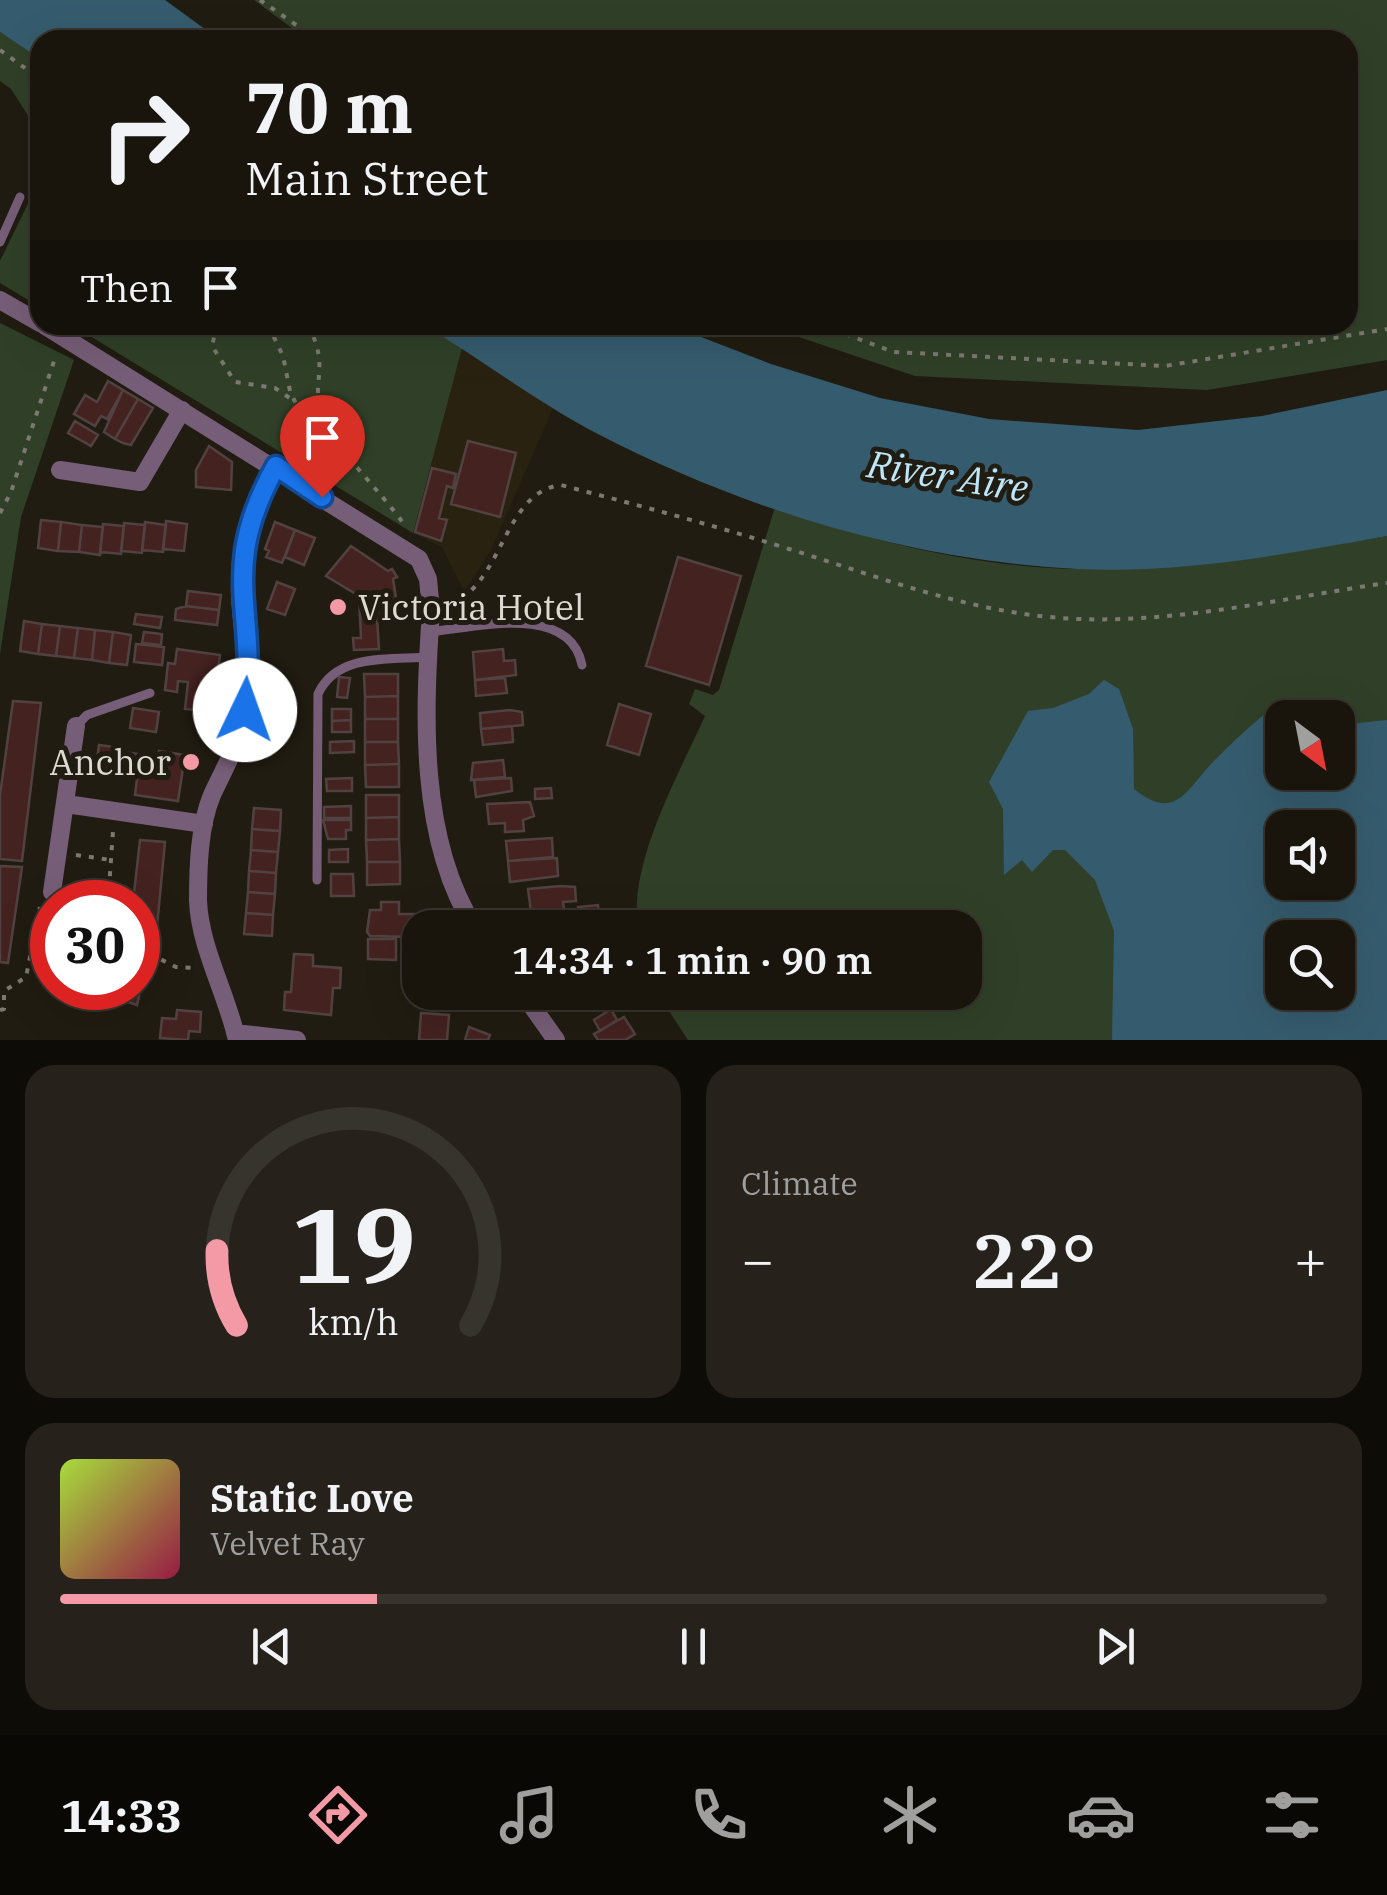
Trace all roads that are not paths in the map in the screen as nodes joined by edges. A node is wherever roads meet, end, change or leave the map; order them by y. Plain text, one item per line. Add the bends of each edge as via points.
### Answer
1 (20, 197) dead end
2 (0, 242) edge
3 (0, 300) edge
4 (30, 317) edge
5 (62, 335) edge
6 (182, 410) junction
7 (276, 466) junction
8 (60, 470) dead end
9 (430, 632) junction
10 (429, 657) junction
11 (582, 665) dead end
12 (150, 693) dead end
13 (76, 726) joint
14 (66, 804) junction
15 (204, 824) junction
16 (54, 880) edge
17 (317, 880) dead end
18 (466, 910) edge
19 (535, 1010) edge
20 (236, 1037) edge
21 (297, 1040) edge
22 (556, 1040) edge

1 - 2 lane
3 - 4 street
5 - 6 street
6 - 7 street
6 - 8 street via 140,482
7 - 9 street via 418,559 428,579
7 - 15 street via 254,506 242,559 248,679 243,720
9 - 10 street
9 - 11 lane via 549,626 572,640
10 - 17 lane via 343,665 326,677 318,694
10 - 18 street via 432,822
12 - 13 lane
13 - 14 street
14 - 15 street
14 - 16 street
15 - 20 street via 198,906
19 - 22 street
20 - 21 street

